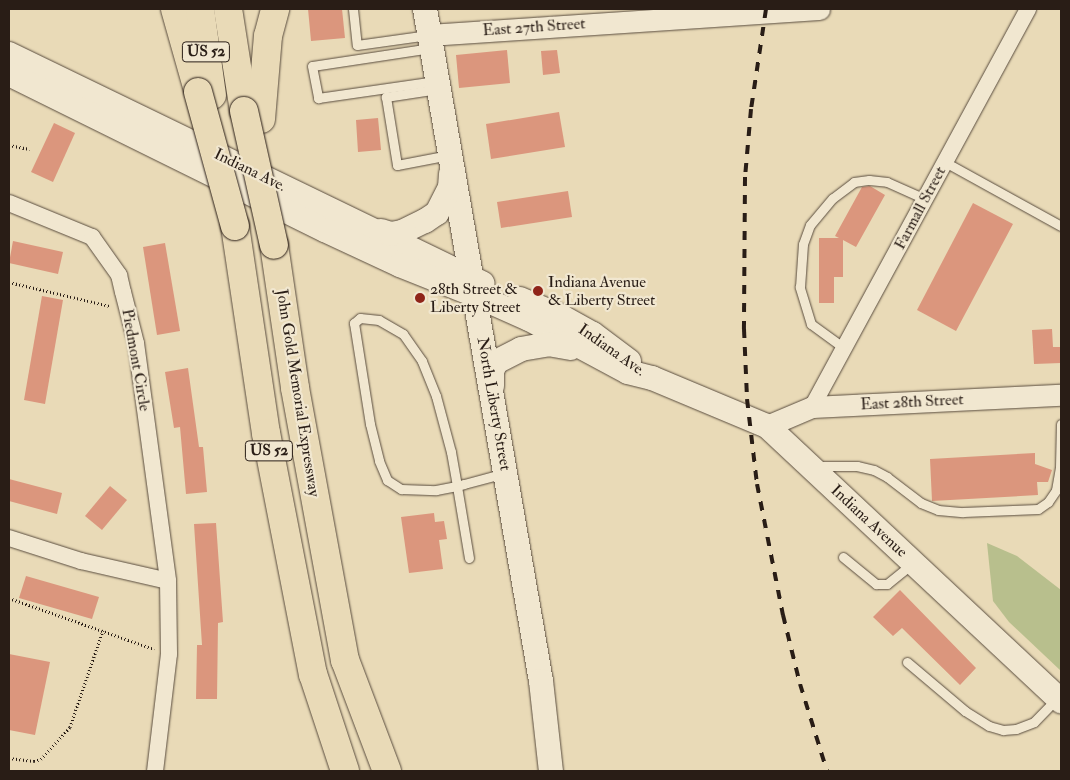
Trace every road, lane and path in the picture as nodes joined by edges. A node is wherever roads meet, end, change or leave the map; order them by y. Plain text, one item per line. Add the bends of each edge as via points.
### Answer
1 (175, 9) edge
2 (200, 9) edge
3 (228, 9) edge
4 (275, 9) edge
5 (352, 9) edge
6 (425, 9) edge
7 (819, 9) edge
8 (1028, 9) edge
9 (429, 42) junction
10 (9, 54) edge
11 (9, 74) edge
12 (437, 85) junction
13 (205, 94) junction
14 (252, 115) junction
15 (9, 145) edge
16 (30, 150) dead end
17 (451, 161) junction
18 (945, 162) junction
19 (925, 199) junction
20 (9, 203) edge
21 (1061, 226) edge
22 (367, 227) junction
23 (9, 282) edge
24 (474, 287) junction
25 (127, 310) junction
26 (844, 348) junction
27 (591, 353) junction
28 (652, 378) junction
29 (1061, 395) edge
30 (493, 400) junction
31 (812, 407) junction
32 (1061, 424) edge
33 (767, 426) junction
34 (810, 466) junction
35 (506, 473) junction
36 (457, 486) junction
37 (9, 538) edge
38 (843, 556) dead end
39 (469, 558) dead end
40 (913, 563) junction
41 (168, 580) junction
42 (9, 598) edge
43 (103, 630) junction
44 (169, 654) junction
45 (907, 662) dead end
46 (1059, 699) edge
47 (9, 758) edge
48 (155, 771) edge
49 (345, 771) edge
50 (387, 771) edge
51 (550, 771) edge

1 - 13 highway
2 - 13 highway, US 52
3 - 14 highway, US 52
4 - 14 highway
5 - 9 lane via 357,45
6 - 9 main road, North Liberty Street
7 - 9 street, East 27th Street
8 - 18 street, Farmall Street
9 - 12 main road, North Liberty Street
9 - 12 lane via 312,66 318,98
10 - 22 main road, Indiana Ave.
11 - 24 main road, Indiana Ave. via 424,276
12 - 17 main road, North Liberty Street
12 - 17 lane via 386,97 397,165
13 - 49 highway, US 52, bridge via 235,226 266,433 313,674
14 - 50 highway, John Gold Memorial Expressway / US 52, bridge via 294,388 345,660
15 - 16 path
17 - 22 main road via 450,188 437,213 402,232 391,234
17 - 24 main road, North Liberty Street
18 - 19 street, Farmall Street
18 - 21 lane
19 - 26 street, Farmall Street
19 - 26 lane via 887,182 854,182 833,198 810,225 803,244 800,287 811,324
20 - 25 street, Piedmont Circle via 92,237 119,275
22 - 24 main road, Indiana Ave.
23 - 25 path
24 - 27 main road, Indiana Ave.
24 - 28 main road, Indiana Ave. via 578,325 620,352
24 - 30 main road, North Liberty Street
25 - 41 street, Piedmont Circle via 136,343
26 - 31 street, Farmall Street
27 - 28 main road, Indiana Ave. via 628,372
27 - 30 main road via 548,344 521,349 496,362 492,371
28 - 33 main road, Indiana Avenue
29 - 31 street, East 28th Street
30 - 35 main road, North Liberty Street
31 - 33 street, East 28th Street
32 - 34 lane via 1056,490 1038,509 938,510 921,503 874,470 857,466
33 - 34 main road, Indiana Avenue
34 - 40 main road, Indiana Avenue
35 - 36 lane
35 - 51 main road, North Liberty Street via 541,681
36 - 36 lane via 401,489 387,480 372,433 355,338 354,323 360,318 379,320 403,334 422,361 436,396
36 - 39 lane
37 - 41 street via 80,561
38 - 40 lane via 876,584 887,584
40 - 46 main road, Indiana Avenue
41 - 44 street, Piedmont Circle
42 - 43 path
43 - 44 path
43 - 47 path via 70,727 41,760
44 - 48 street, Piedmont Circle
45 - 46 lane via 965,711 989,726 1003,730 1034,722

